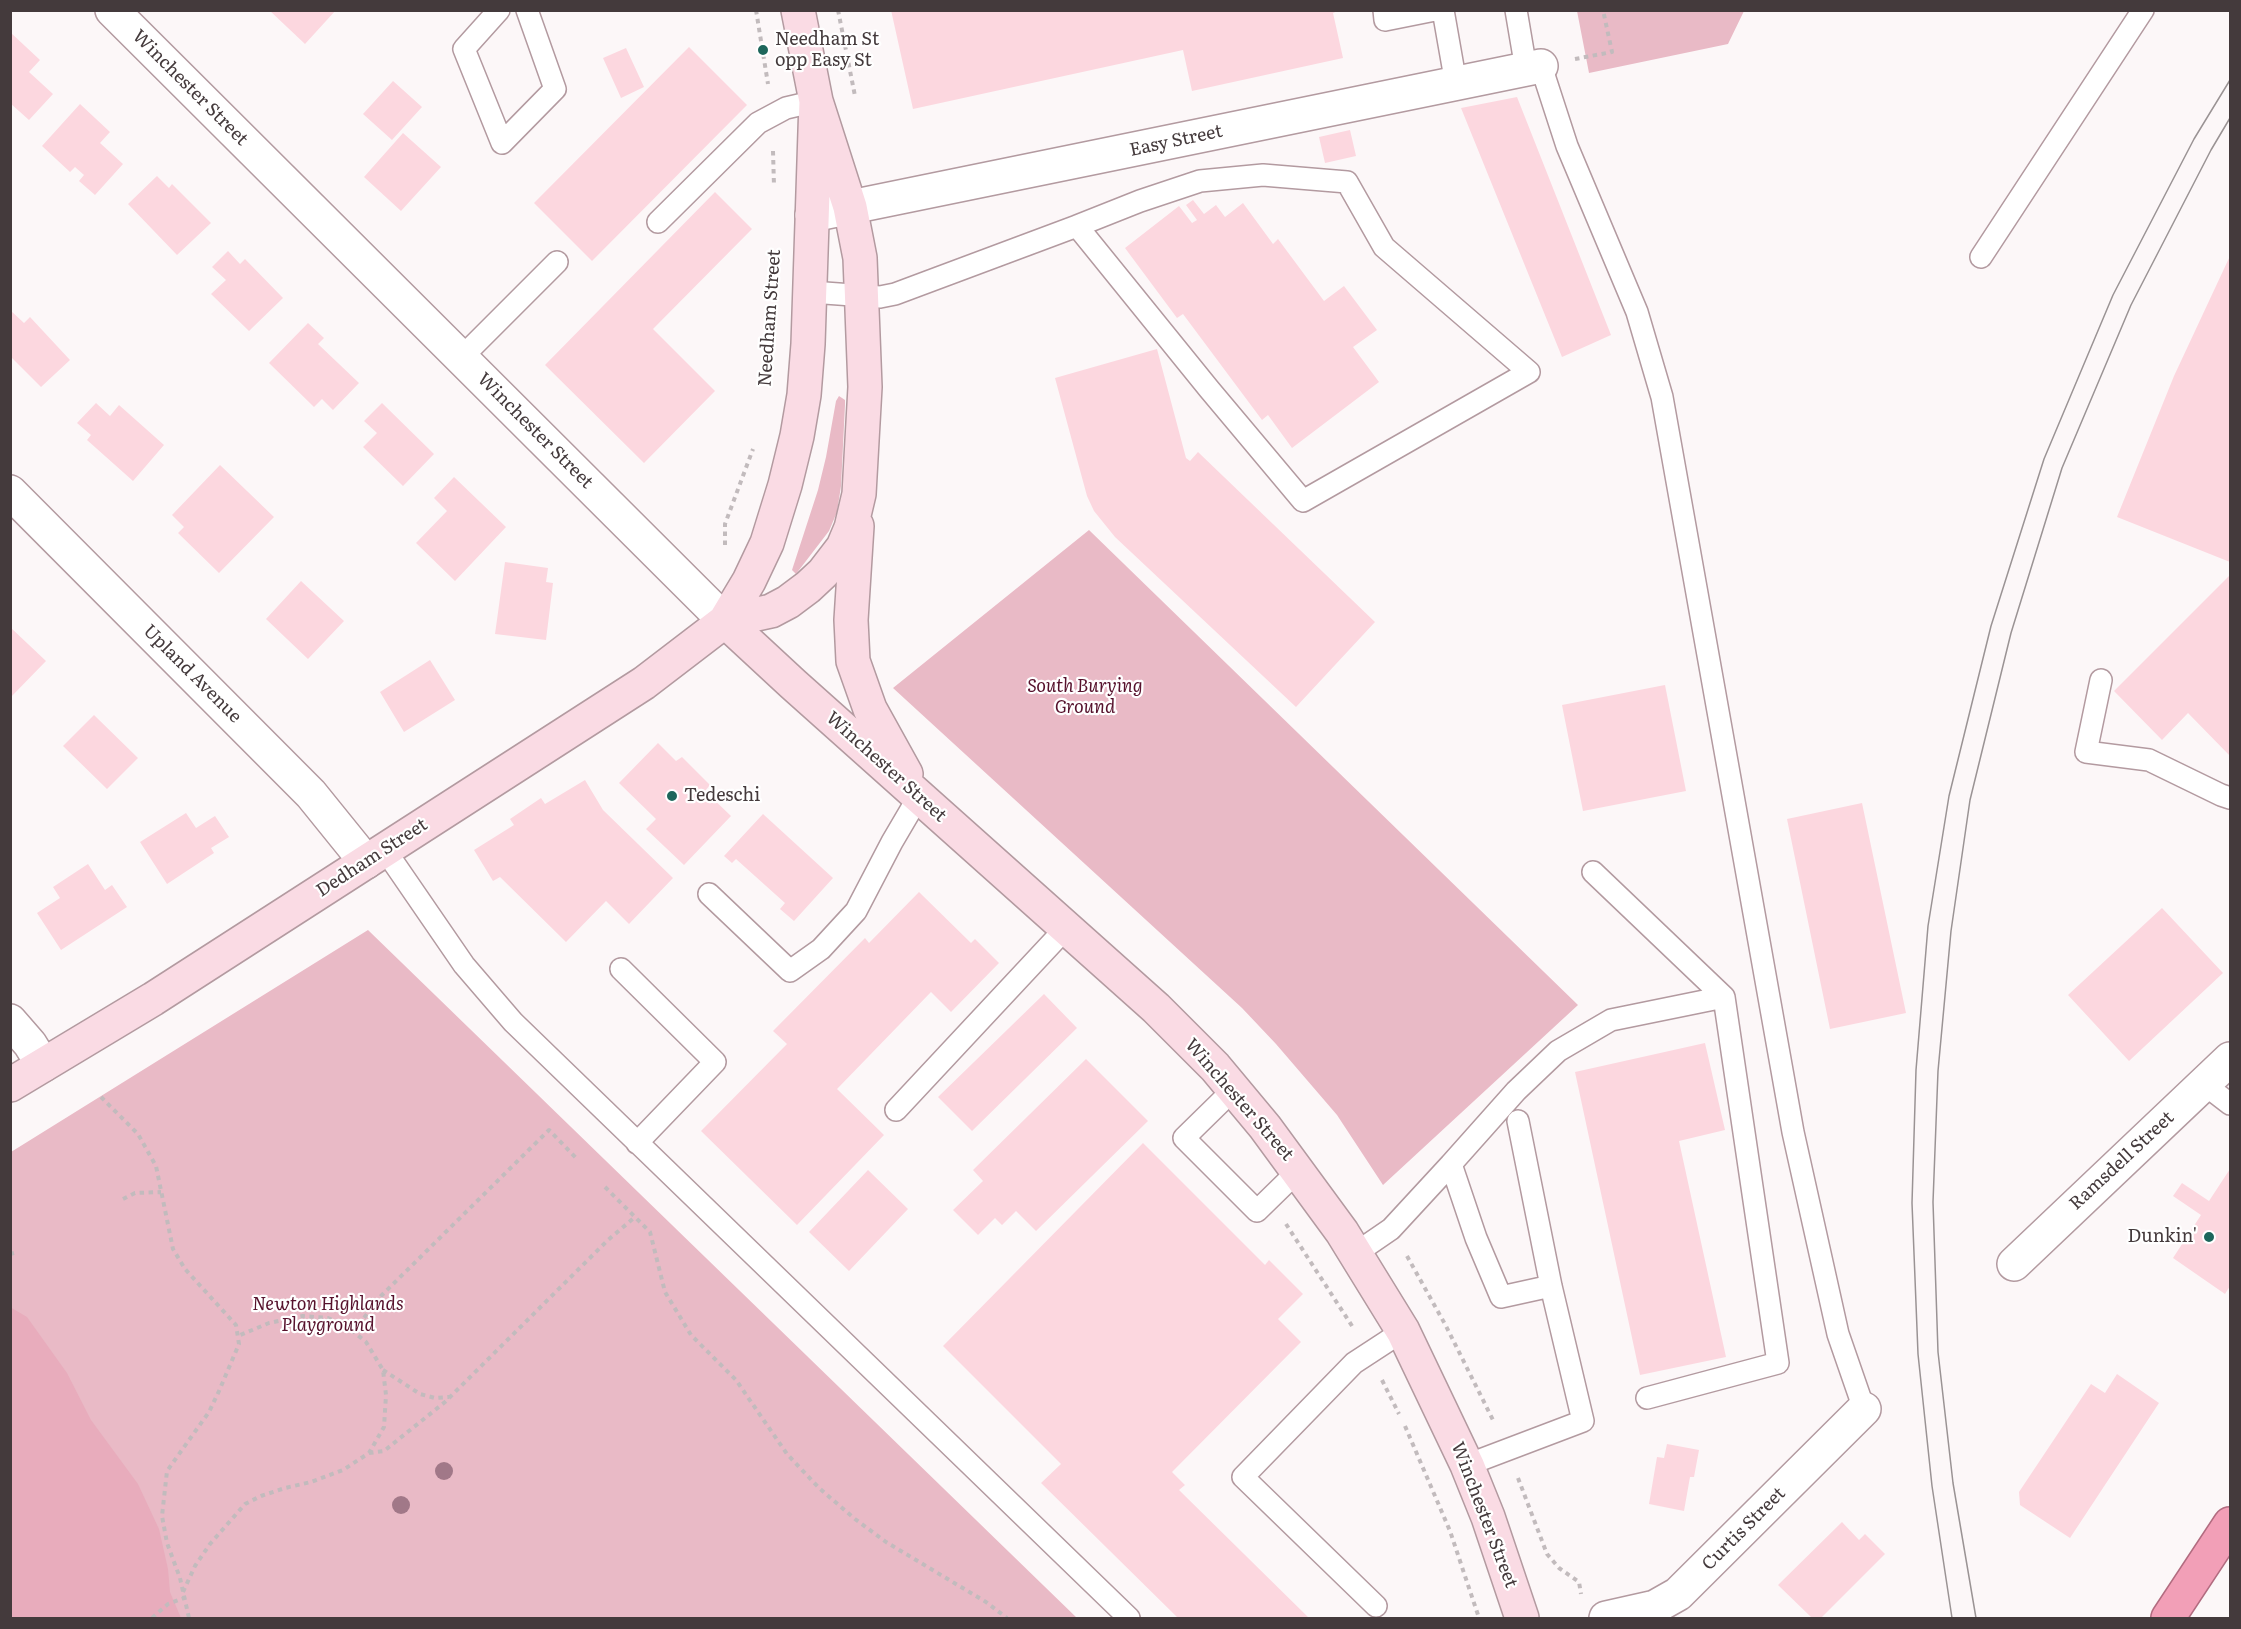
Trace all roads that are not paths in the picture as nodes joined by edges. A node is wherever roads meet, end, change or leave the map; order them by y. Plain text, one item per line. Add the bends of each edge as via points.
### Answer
1 (112, 10) edge
2 (499, 10) edge
3 (527, 10) edge
4 (798, 10) edge
5 (1384, 10) edge
6 (1435, 10) edge
7 (1443, 10) edge
8 (1516, 10) edge
9 (2143, 10) edge
10 (1533, 67) junction
11 (1456, 84) junction
12 (816, 100) junction
13 (850, 207) junction
14 (812, 215) junction
15 (658, 222) dead end
16 (1077, 226) junction
17 (1981, 257) dead end
18 (557, 262) dead end
19 (811, 292) junction
20 (862, 295) junction
21 (461, 358) junction
22 (10, 492) edge
23 (859, 494) junction
24 (725, 621) junction
25 (2101, 680) dead end
26 (919, 796) junction
27 (2230, 798) edge
28 (375, 856) junction
29 (1593, 872) dead end
30 (709, 894) dead end
31 (1066, 928) junction
32 (621, 969) dead end
33 (1724, 997) junction
34 (10, 1022) edge
35 (2230, 1059) edge
36 (43, 1065) junction
37 (2204, 1084) junction
38 (10, 1085) edge
39 (1234, 1089) junction
40 (2230, 1104) edge
41 (896, 1110) dead end
42 (1518, 1120) dead end
43 (637, 1143) junction
44 (1451, 1164) junction
45 (1299, 1170) junction
46 (1356, 1253) junction
47 (2014, 1264) dead end
48 (1551, 1286) junction
49 (1403, 1331) junction
50 (1647, 1398) dead end
51 (1864, 1409) joint
52 (1467, 1464) junction
53 (2230, 1524) edge
54 (1376, 1606) dead end
55 (1129, 1618) edge
56 (1522, 1618) edge
57 (1606, 1618) edge
58 (2168, 1618) edge

1 - 21 street, Winchester Street
2 - 3 lane via 464,49 502,143 555,89
4 - 12 main road, Needham Street
5 - 6 lane via 1385,20
7 - 11 lane
8 - 10 lane
9 - 17 lane
10 - 11 street, Easy Street
10 - 51 lane via 1637,312 1662,397 1793,1132 1838,1334
11 - 13 street, Easy Street
12 - 13 main road, Needham Street
12 - 14 main road, Needham Street
12 - 15 lane via 771,115 745,134
13 - 14 street, Easy Street
13 - 20 main road, Needham Street via 860,258
14 - 19 main road, Needham Street
16 - 16 lane via 1303,501 1529,372 1384,247 1347,182 1263,175 1200,181
16 - 20 lane via 906,291 880,297
18 - 21 lane
19 - 20 lane
19 - 24 main road, Needham Street via 804,395 787,478 760,558
20 - 23 main road, Needham Street via 865,387
21 - 24 street, Winchester Street
22 - 28 street, Upland Avenue
23 - 24 main road, Needham Street via 843,547 808,587 771,611
23 - 26 main road via 851,621 853,662 870,709
24 - 26 main road, Winchester Street
24 - 28 main road, Dedham Street via 644,683
25 - 27 lane via 2086,752 2149,760
26 - 30 lane via 856,911 821,949 790,971
26 - 31 main road, Winchester Street
28 - 36 main road, Dedham Street
28 - 43 lane via 486,992
29 - 33 lane
31 - 39 main road, Winchester Street via 1163,1015
31 - 41 lane
32 - 43 lane via 715,1062
33 - 44 lane via 1611,1020 1558,1051
33 - 50 lane via 1778,1364
34 - 36 street
35 - 37 street, Ramsdell Street
36 - 38 main road, Dedham Street
37 - 40 lane
37 - 47 street, Ramsdell Street
39 - 45 main road, Winchester Street
39 - 45 lane via 1184,1138 1257,1211
42 - 48 lane
43 - 55 lane
44 - 46 lane via 1391,1229
44 - 48 lane via 1501,1297
45 - 46 main road, Winchester Street
46 - 49 main road, Winchester Street
48 - 52 lane via 1583,1421
49 - 52 main road, Winchester Street
49 - 54 lane via 1354,1363 1243,1477
51 - 57 street, Curtis Street via 1678,1594 1655,1607
52 - 56 main road, Winchester Street
53 - 58 highway

